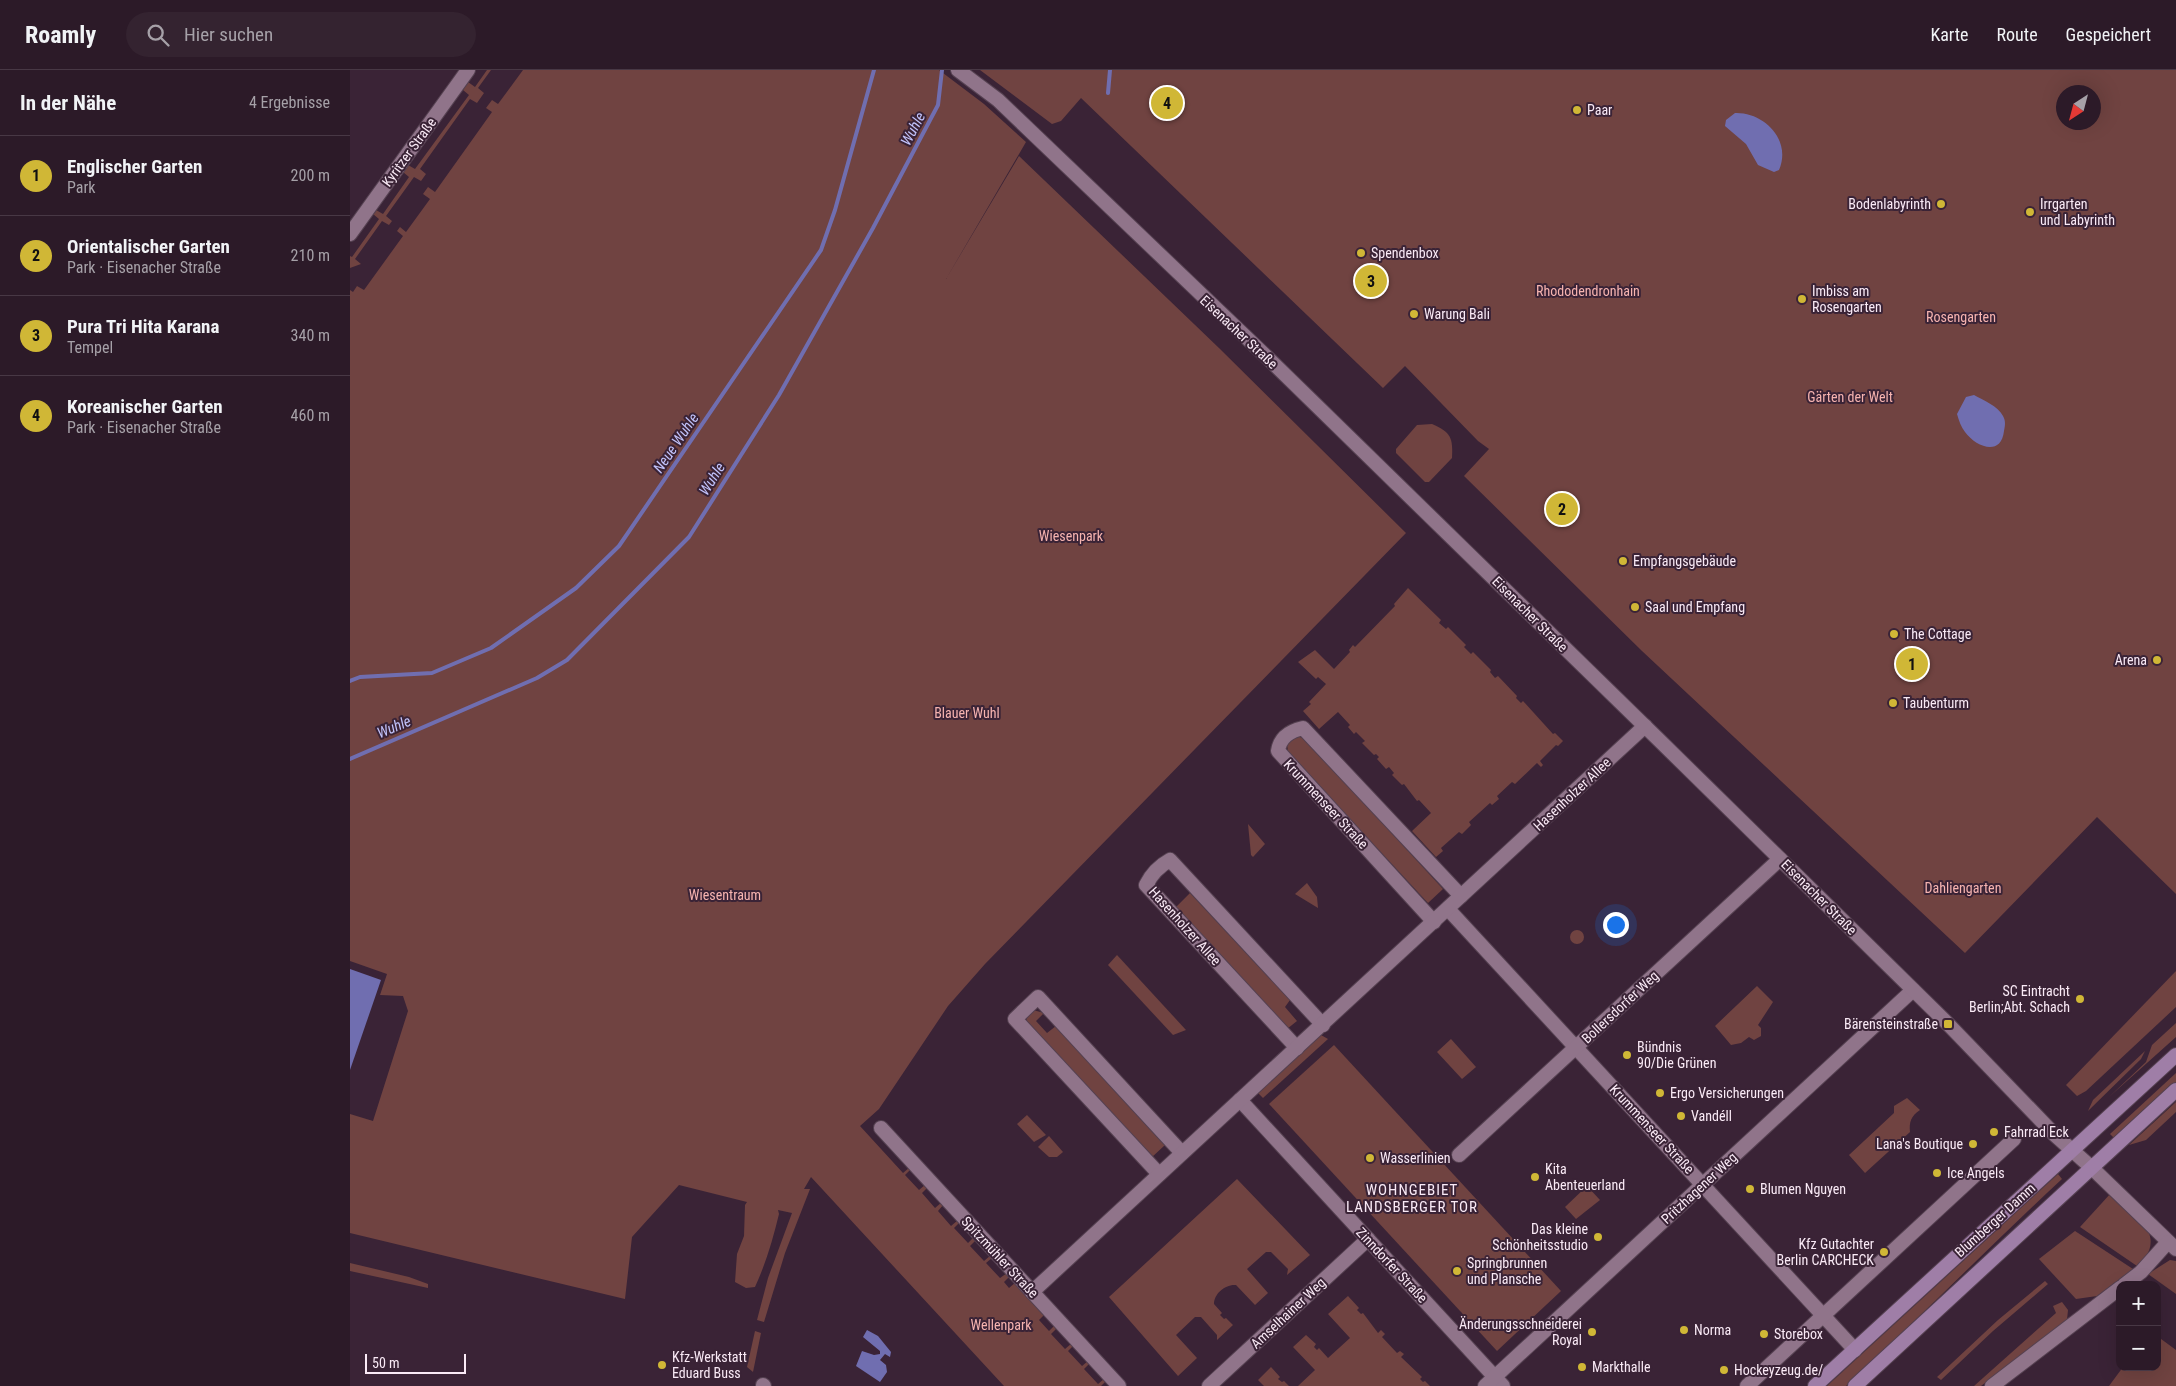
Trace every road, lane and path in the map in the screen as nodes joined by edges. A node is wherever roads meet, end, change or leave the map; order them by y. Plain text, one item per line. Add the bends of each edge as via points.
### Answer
1 (468, 70) edge
2 (958, 70) edge
3 (350, 234) edge
4 (1645, 726) junction
5 (1780, 859) junction
6 (1461, 896) junction
7 (1448, 909) junction
8 (1434, 922) junction
9 (1913, 990) junction
10 (1323, 1025) junction
11 (1576, 1047) junction
12 (1297, 1048) junction
13 (2176, 1055) edge
14 (2176, 1090) edge
15 (1240, 1100) junction
16 (881, 1128) dead end
17 (2014, 1138) dead end
18 (2073, 1151) junction
19 (1182, 1153) junction
20 (1459, 1156) dead end
21 (2092, 1168) junction
22 (1159, 1174) junction
23 (1703, 1183) junction
24 (1368, 1239) junction
25 (2172, 1245) edge
26 (2129, 1281) edge
27 (2116, 1291) edge
28 (1032, 1292) junction
29 (1823, 1315) junction
30 (1855, 1350) junction
31 (1494, 1383) edge
32 (1119, 1386) edge
33 (1208, 1386) edge
34 (1746, 1386) edge
35 (1815, 1386) edge
36 (1855, 1386) edge
37 (1992, 1386) edge

1 - 3 street, Kyritzer Straße
2 - 4 street, Eisenacher Straße via 992,95 1044,144
4 - 5 street, Eisenacher Straße
4 - 6 street, Hasenholzer Allee
5 - 9 street, Eisenacher Straße
5 - 11 street, Bollersdorfer Weg
6 - 7 street, Hasenholzer Allee
6 - 8 street, Krummenseer Straße via 1303,728 1286,735 1278,751
7 - 8 street, Hasenholzer Allee
7 - 11 street, Krummenseer Straße
8 - 10 street, Hasenholzer Allee
9 - 18 street, Eisenacher Straße
9 - 23 street, Pritzhagener Weg
10 - 12 street, Hasenholzer Allee
10 - 12 street, Hasenholzer Allee via 1170,860 1161,865 1146,885
11 - 20 street, Bollersdorfer Weg
11 - 23 street, Krummenseer Straße
12 - 15 street, Hasenholzer Allee
13 - 18 main road, Blumberger Damm
14 - 21 main road, Blumberger Damm
15 - 19 street, Hasenholzer Allee
15 - 24 street, Zinndorfer Straße
16 - 28 street, Spitzmühler Straße
17 - 29 street
18 - 21 street, Eisenacher Straße
18 - 30 main road, Blumberger Damm
19 - 22 street, Hasenholzer Allee
19 - 22 street via 1038,997 1016,1018
21 - 25 street
21 - 36 main road, Blumberger Damm
22 - 28 street, Hasenholzer Allee
23 - 29 street, Krummenseer Straße
23 - 31 street, Pritzhagener Weg
24 - 31 street, Zinndorfer Straße
24 - 33 street, Amselhainer Weg
25 - 26 street
27 - 37 street
28 - 32 street, Spitzmühler Straße
29 - 30 street, Krummenseer Straße
29 - 34 street
30 - 35 main road, Blumberger Damm

